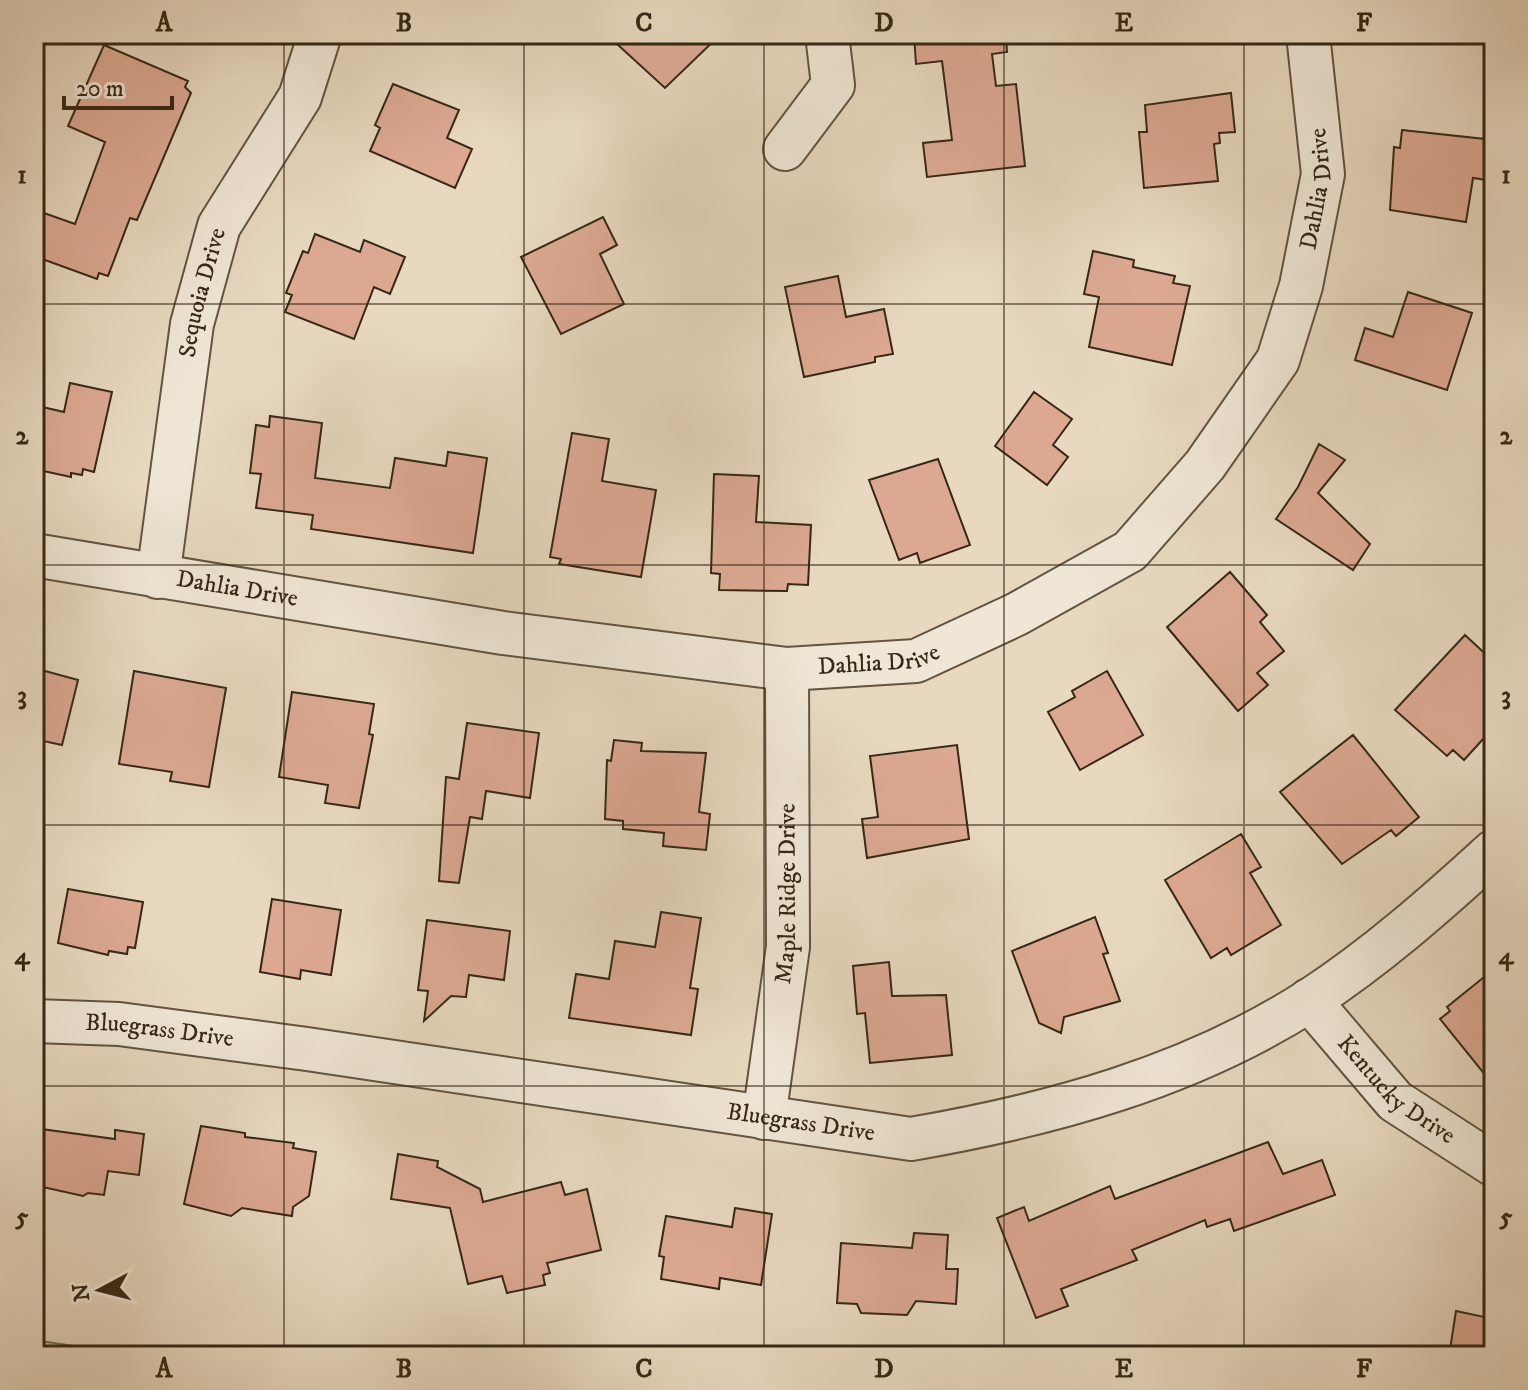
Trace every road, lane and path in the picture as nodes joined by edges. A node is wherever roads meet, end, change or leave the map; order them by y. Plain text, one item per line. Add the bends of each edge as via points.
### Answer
1 (320, 34) edge
2 (827, 34) edge
3 (1308, 34) edge
4 (785, 149) dead end
5 (34, 555) edge
6 (158, 577) junction
7 (787, 669) junction
8 (1494, 851) edge
9 (1309, 1000) junction
10 (34, 1021) edge
11 (764, 1118) junction
12 (1494, 1165) edge

1 - 6 street, Sequoia Drive via 300,97 219,226 192,324
2 - 4 street via 833,85
3 - 7 street, Dahlia Drive via 1323,174 1301,286 1278,360 1205,465 1130,551 1017,614 916,661
5 - 6 street, Dahlia Drive
6 - 7 street, Dahlia Drive via 503,633
7 - 11 street, Maple Ridge Drive via 788,947
8 - 9 street, Bluegrass Drive via 1426,914
9 - 11 street, Bluegrass Drive via 1195,1062 997,1124 911,1139
9 - 12 street, Kentucky Drive via 1395,1101
10 - 11 street, Bluegrass Drive via 119,1024

